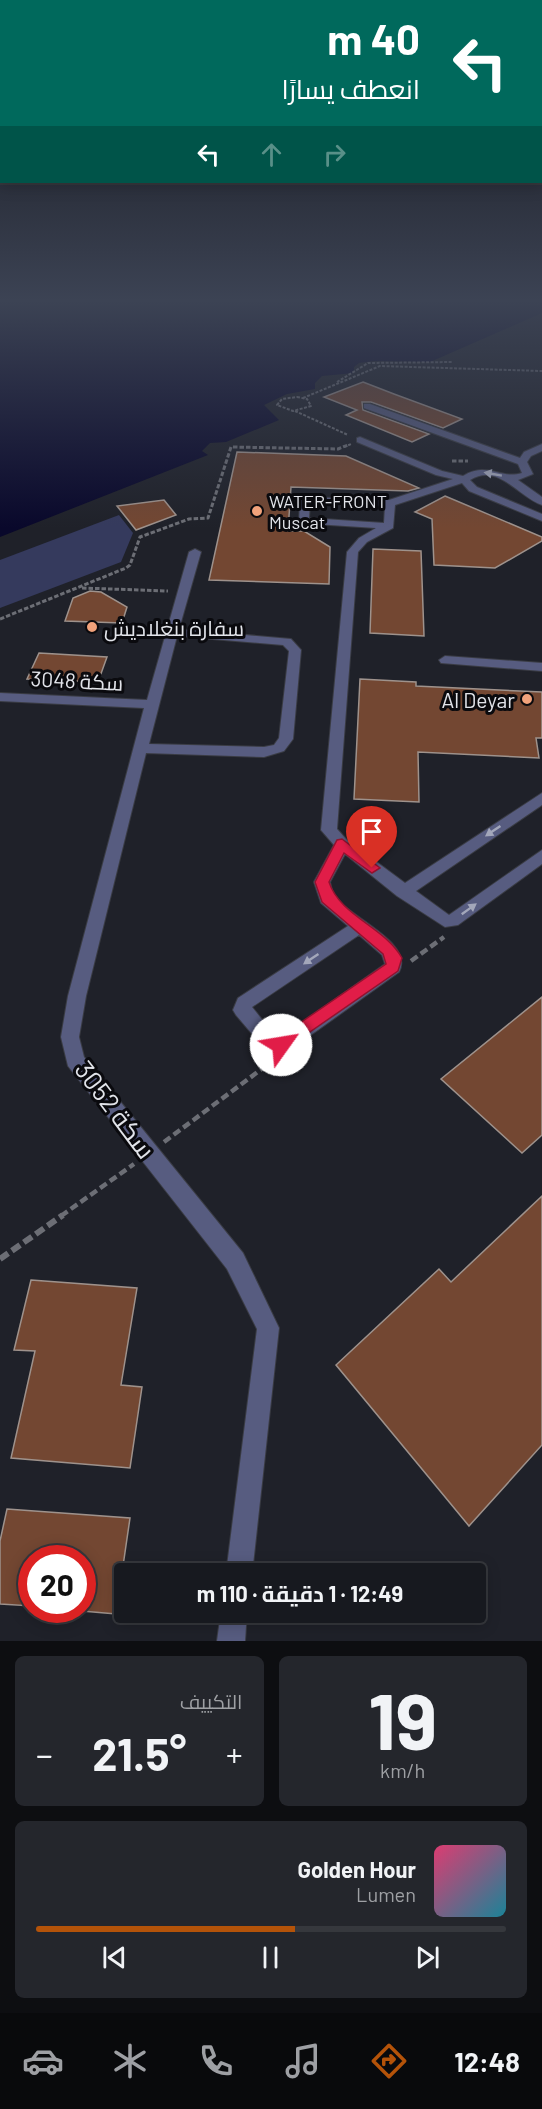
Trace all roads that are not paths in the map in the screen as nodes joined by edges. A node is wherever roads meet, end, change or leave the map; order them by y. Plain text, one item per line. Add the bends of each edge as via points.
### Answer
1 (367, 406) dead end
2 (360, 440) road end
3 (542, 447) edge
4 (522, 462) junction
5 (528, 474) junction
6 (542, 474) edge
7 (464, 479) junction
8 (512, 479) junction
9 (542, 502) edge
10 (390, 503) junction
11 (542, 518) edge
12 (389, 526) junction
13 (195, 552) dead end
14 (172, 632) junction
15 (445, 660) dead end
16 (542, 668) edge
17 (0, 697) edge
18 (152, 704) junction
19 (141, 748) junction
20 (542, 798) edge
21 (342, 844) junction
22 (542, 856) edge
23 (403, 892) junction
24 (360, 926) junction
25 (240, 1563) edge
26 (233, 1623) edge
27 (231, 1641) edge

1 - 4 street
2 - 7 street via 439,473
3 - 4 street via 527,453
4 - 5 street
5 - 6 street
5 - 8 street
8 -> 7 street via 483,472
7 - 10 street
7 - 11 street via 473,489
8 - 9 street
10 - 12 street
10 - 12 street via 305,500 303,521
12 - 21 street via 363,540 353,552 329,830
13 - 14 street, سكة 3052
14 - 18 street, سكة 3052
14 - 19 street via 287,642 295,650 286,739 279,748 264,752
15 - 16 street
17 - 18 street, سكة 3048
18 - 19 street, سكة 3052
19 - 25 street, سكة 3052 via 70,1037 75,1059 235,1261 268,1328
20 -> 23 street
21 - 23 street
21 - 24 street via 322,882 327,898
23 -> 22 street via 435,917 452,921
24 -> 24 street via 244,1003 242,1010 247,1018 271,1044 288,1042 393,967 394,958 388,950
26 - 27 street

